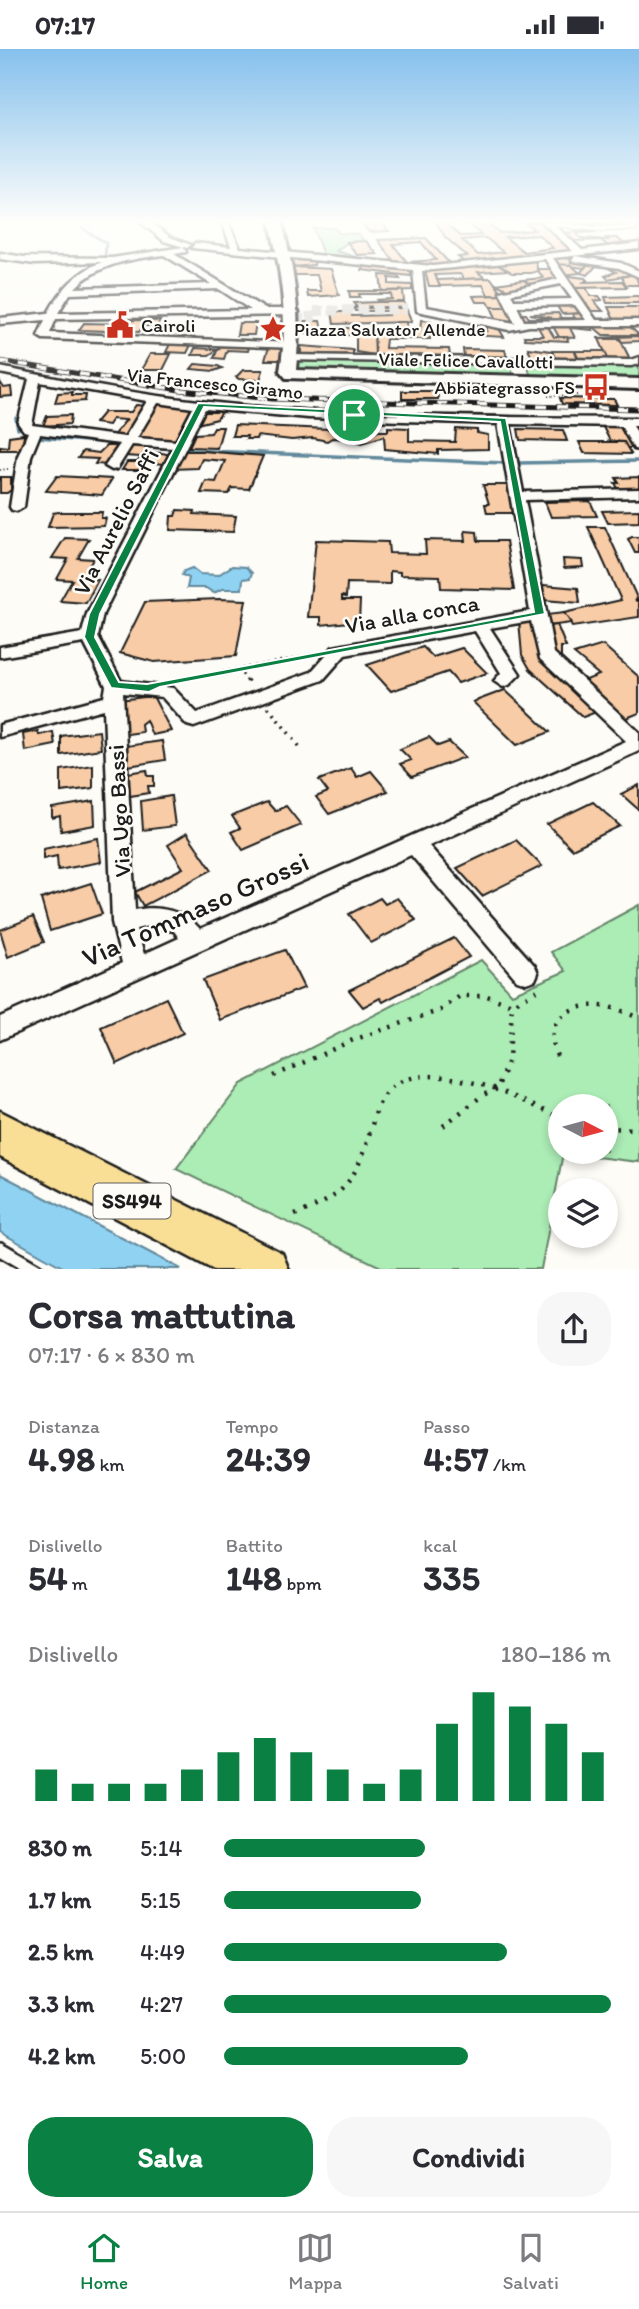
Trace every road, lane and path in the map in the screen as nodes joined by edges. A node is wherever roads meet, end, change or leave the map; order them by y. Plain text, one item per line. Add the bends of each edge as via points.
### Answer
1 (78, 279) edge
2 (210, 279) edge
3 (290, 279) edge
4 (418, 279) edge
5 (562, 281) joint
6 (217, 287) junction
7 (65, 291) junction
8 (577, 302) junction
9 (509, 303) junction
10 (262, 312) junction
11 (294, 312) junction
12 (51, 316) junction
13 (0, 321) edge
14 (592, 323) junction
15 (639, 323) edge
16 (521, 325) junction
17 (271, 330) dead end
18 (293, 344) junction
19 (639, 360) edge
20 (519, 361) junction
21 (0, 370) edge
22 (35, 378) junction
23 (524, 382) junction
24 (639, 384) edge
25 (579, 395) dead end
26 (548, 397) dead end
27 (155, 399) junction
28 (201, 405) junction
29 (503, 420) junction
30 (632, 422) edge
31 (36, 430) junction
32 (129, 441) junction
33 (180, 445) junction
34 (639, 446) edge
35 (112, 466) dead end
36 (639, 493) edge
37 (519, 496) junction
38 (17, 507) dead end
39 (540, 614) junction
40 (481, 627) junction
41 (89, 637) junction
42 (339, 651) junction
43 (0, 652) edge
44 (503, 681) dead end
45 (149, 688) junction
46 (114, 693) junction
47 (0, 731) edge
48 (639, 743) edge
49 (414, 844) junction
50 (124, 922) junction
51 (196, 941) junction
52 (136, 968) junction
53 (526, 973) joint
54 (512, 1005) junction
55 (639, 1018) edge
56 (0, 1029) edge
57 (558, 1056) dead end
58 (274, 1076) dead end
59 (497, 1089) junction
60 (548, 1112) edge
61 (443, 1126) dead end
62 (618, 1128) edge
63 (639, 1129) edge
64 (0, 1133) edge
65 (295, 1215) dead end
66 (0, 1249) edge
67 (36, 1269) edge
68 (265, 1269) edge

1 - 7 street
2 - 6 street
3 - 11 street
4 - 16 street via 421,309 500,326
5 - 8 street
5 - 9 street via 505,292
6 - 7 street
6 - 10 street
7 - 12 street
8 - 9 street
8 - 14 street
9 - 16 street
10 - 11 street
10 - 12 street
11 - 18 street
12 - 13 street
12 - 18 street via 45,338
14 - 15 street
14 - 16 street
17 - 18 lane
18 - 20 street
18 - 23 street, Viale Felice Cavallotti via 288,371 292,375
19 - 20 street
20 - 23 street
21 - 22 street, Via Francesco Giramo
22 - 27 street, Via Francesco Giramo
22 - 31 street via 24,423
23 - 24 street, Viale Felice Cavallotti
25 - 26 path
27 - 28 street, Via Francesco Giramo
27 - 32 street
28 - 29 street, Via Francesco Giramo
28 - 33 street, Via Aurelio Saffi
29 - 30 street, Via Francesco Giramo
29 - 37 street
30 - 34 street
31 - 32 street
31 - 38 street via 21,468
32 - 33 street
32 - 35 street
33 - 41 street, Via Aurelio Saffi via 95,614
36 - 37 street
37 - 39 street
39 - 40 street, Via alla conca
39 - 48 street via 546,655
40 - 42 street, Via alla conca
40 - 44 street via 511,674
41 - 43 street
41 - 46 street
42 - 45 path
42 - 45 street, Via alla conca via 317,676 194,721 167,692
45 - 46 street, Via alla conca
46 - 47 street, Via alla conca
46 - 50 street, Via Ugo Bassi
48 - 49 street, Via Tommaso Grossi
49 - 51 street, Via Tommaso Grossi
49 - 53 street
50 - 51 street via 148,917 181,923
50 - 52 street, Via Ugo Bassi
51 - 52 street, Via Tommaso Grossi
52 - 56 street, Via Tommaso Grossi
53 - 54 path via 538,990
54 - 58 path via 487,996 460,996 441,1010 353,1040
54 - 59 path via 509,1062
55 - 57 path via 599,1005 561,1015 551,1026 550,1045
59 - 60 path
59 - 61 path
59 - 65 path via 465,1079 432,1076 393,1083 384,1092 367,1145 342,1189 328,1201
62 - 63 path
64 - 68 main road, SS494
66 - 67 lane

